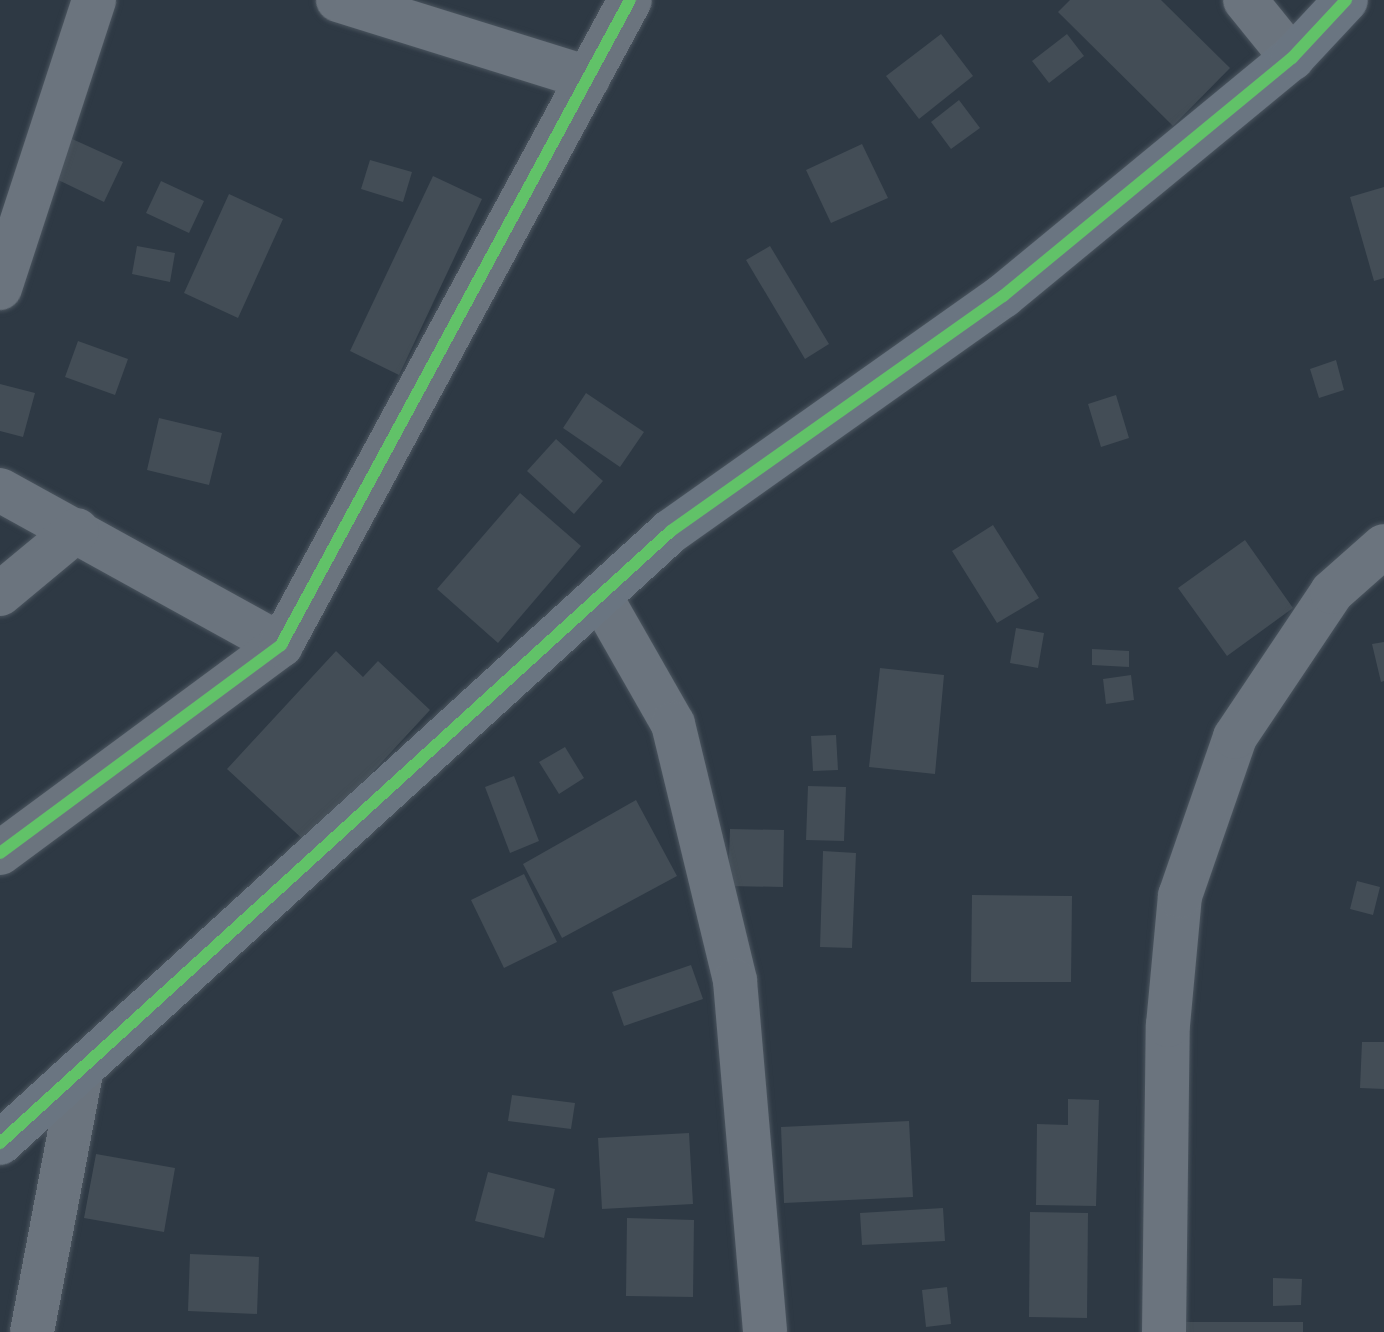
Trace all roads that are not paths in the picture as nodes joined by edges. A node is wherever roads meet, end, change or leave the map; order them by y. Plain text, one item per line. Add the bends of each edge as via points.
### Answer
1 (94, 0) edge
2 (338, 0) edge
3 (630, 0) edge
4 (1245, 0) edge
5 (1346, 0) edge
6 (1292, 58) junction
7 (588, 78) junction
8 (0, 288) edge
9 (0, 490) edge
10 (77, 530) junction
11 (1384, 546) edge
12 (0, 594) edge
13 (600, 596) junction
14 (281, 645) junction
15 (0, 853) edge
16 (81, 1072) junction
17 (0, 1143) edge
18 (32, 1332) edge
19 (765, 1332) edge
20 (1164, 1332) edge

1 - 8 street
2 - 7 street
3 - 7 street
4 - 6 street
5 - 6 street
6 - 13 street via 1003,296 671,531
7 - 14 street
9 - 10 street
10 - 12 street
10 - 14 street
11 - 20 street via 1332,592 1235,737 1180,896 1168,1025
13 - 16 street
13 - 19 street via 673,724 735,981
14 - 15 street
16 - 17 street
16 - 18 street

